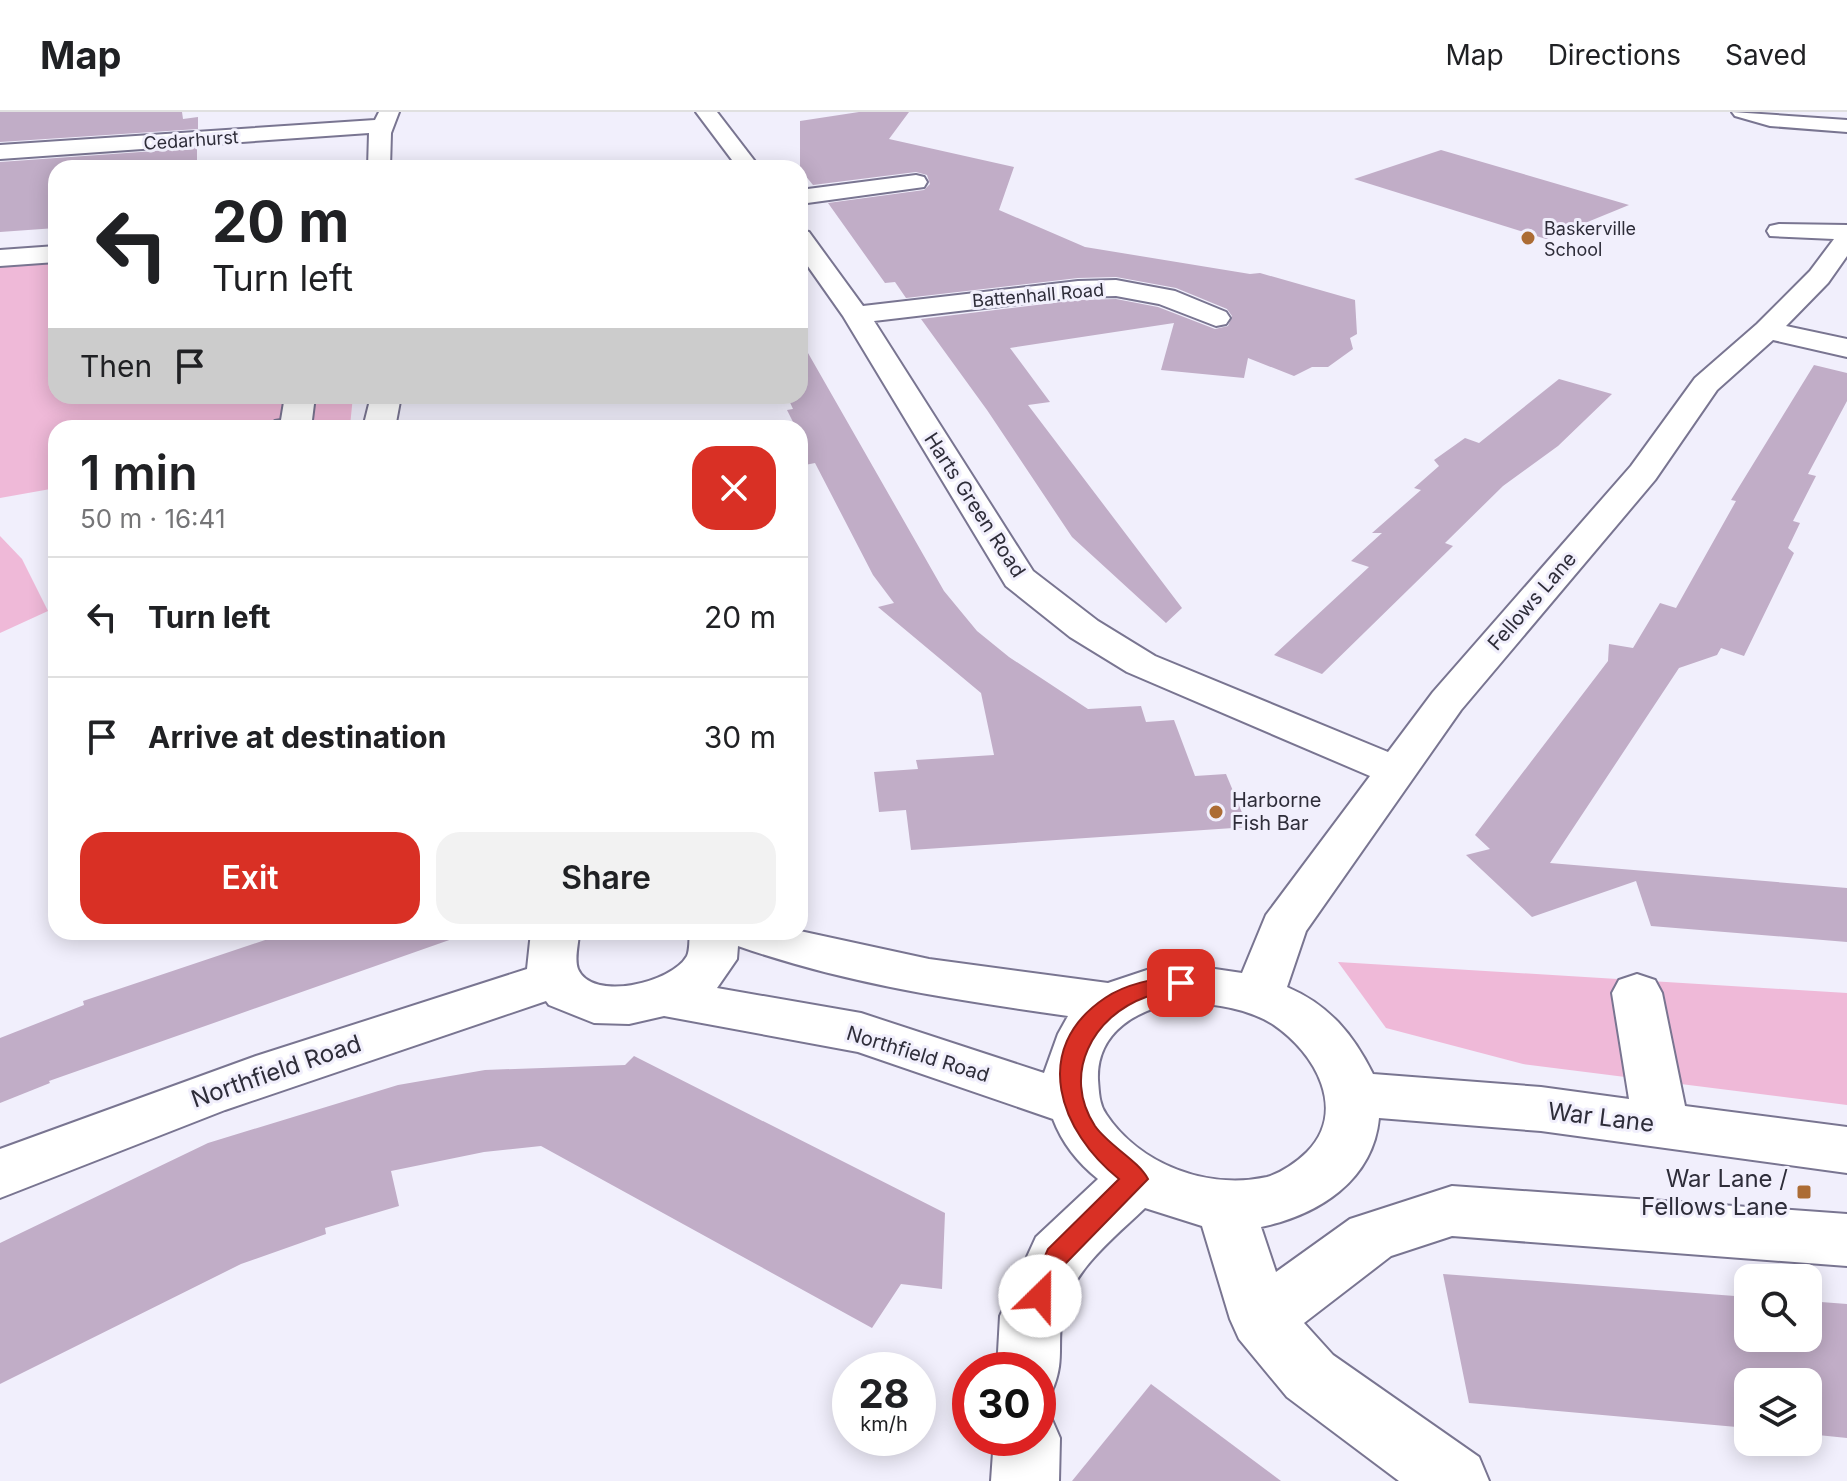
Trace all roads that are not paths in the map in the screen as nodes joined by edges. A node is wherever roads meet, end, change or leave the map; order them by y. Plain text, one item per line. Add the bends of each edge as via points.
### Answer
1 (1742, 112) edge
2 (714, 113) edge
3 (386, 119) edge
4 (1847, 126) edge
5 (0, 152) edge
6 (380, 160) edge
7 (744, 160) edge
8 (916, 182) dead end
9 (808, 196) edge
10 (1779, 231) dead end
11 (1847, 235) edge
12 (808, 248) edge
13 (48, 255) edge
14 (0, 258) edge
15 (856, 315) junction
16 (1216, 318) dead end
17 (1767, 330) junction
18 (1847, 348) edge
19 (1397, 771) junction
20 (715, 940) edge
21 (770, 940) edge
22 (555, 956) edge
23 (1637, 993) dead end
24 (1259, 995) junction
25 (666, 998) junction
26 (1113, 1003) junction
27 (1354, 1094) junction
28 (1074, 1104) junction
29 (1661, 1125) junction
30 (1847, 1150) edge
31 (0, 1174) edge
32 (1136, 1179) junction
33 (1225, 1205) junction
34 (1847, 1240) edge
35 (1261, 1319) junction
36 (1030, 1352) edge
37 (1026, 1456) edge
38 (1025, 1481) edge
39 (1455, 1481) edge

1 - 4 street via 1770,120
2 - 7 street
3 - 5 street, Cedarhurst
3 - 6 street
8 - 9 street
10 - 11 street
11 - 17 street, Fellows Lane via 1819,277
12 - 15 street, Harts Green Road
13 - 14 street
15 - 16 street, Battenhall Road via 1116,288 1166,297
15 - 19 street, Harts Green Road via 1019,578 1084,629 1141,664
17 - 18 street
17 - 19 street, Fellows Lane via 1706,384 1643,473 1447,701
19 - 24 street, Fellows Lane via 1283,927
20 - 25 street via 710,961 693,982
21 - 26 street via 869,967
22 - 25 street via 569,993 589,1003 640,1006
22 - 31 street, Northfield Road via 353,1043
23 - 29 street
24 - 26 street via 1221,985 1181,983 1144,989
24 - 27 street via 1322,1035 1343,1063
25 - 28 street, Northfield Road via 861,1033
26 - 28 street via 1090,1023 1076,1047 1070,1074
27 - 29 street, War Lane
27 - 33 street via 1353,1129 1338,1161 1310,1186 1271,1201
28 - 32 street via 1108,1157
29 - 30 street, War Lane
32 - 33 street via 1179,1197
32 - 36 street via 1057,1256 1031,1316
33 - 35 street
34 - 35 street via 1452,1211 1371,1237
35 - 39 street via 1310,1376
37 - 38 street

